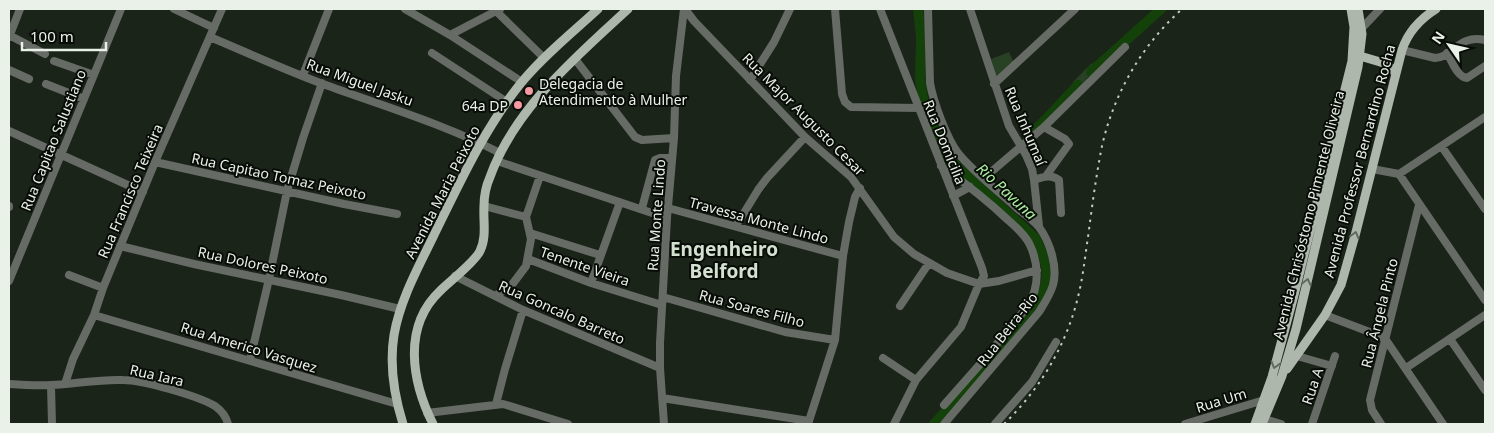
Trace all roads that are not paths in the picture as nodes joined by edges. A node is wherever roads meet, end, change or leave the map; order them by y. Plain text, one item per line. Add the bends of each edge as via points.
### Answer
1 (20, 9) edge
2 (121, 9) edge
3 (174, 9) edge
4 (222, 9) edge
5 (329, 9) edge
6 (405, 9) edge
7 (598, 9) edge
8 (628, 9) edge
9 (685, 9) edge
10 (790, 9) edge
11 (835, 9) edge
12 (880, 9) edge
13 (928, 9) edge
14 (970, 9) edge
15 (1075, 9) edge
16 (1351, 9) edge
17 (1358, 9) edge
18 (1379, 9) edge
19 (1436, 9) edge
20 (498, 10) edge
21 (214, 28) junction
22 (1362, 28) junction
23 (450, 35) junction
24 (9, 36) edge
25 (210, 37) junction
26 (1485, 40) edge
27 (1125, 47) dead end
28 (432, 53) dead end
29 (1447, 53) junction
30 (46, 54) dead end
31 (1400, 54) junction
32 (544, 58) junction
33 (1356, 58) junction
34 (575, 59) junction
35 (54, 61) dead end
36 (1387, 64) junction
37 (1485, 66) edge
38 (9, 70) edge
39 (1395, 72) junction
40 (94, 75) junction
41 (303, 75) junction
42 (29, 79) dead end
43 (750, 80) junction
44 (522, 82) junction
45 (322, 83) junction
46 (46, 84) dead end
47 (994, 84) junction
48 (84, 99) junction
49 (507, 102) junction
50 (919, 108) junction
51 (1485, 118) edge
52 (1044, 127) junction
53 (9, 131) edge
54 (805, 137) junction
55 (674, 138) junction
56 (481, 143) junction
57 (1020, 147) junction
58 (1442, 147) junction
59 (61, 154) junction
60 (498, 157) junction
61 (672, 158) junction
62 (155, 162) junction
63 (941, 166) junction
64 (1372, 169) junction
65 (1399, 174) junction
66 (540, 176) junction
67 (1046, 176) junction
68 (984, 178) junction
69 (1034, 180) junction
70 (970, 187) junction
71 (860, 188) junction
72 (287, 191) junction
73 (143, 192) junction
74 (953, 196) junction
75 (620, 202) junction
76 (1419, 205) junction
77 (484, 206) junction
78 (642, 208) junction
79 (668, 208) junction
80 (1485, 209) edge
81 (1061, 213) dead end
82 (397, 214) dead end
83 (526, 217) junction
84 (667, 218) junction
85 (736, 226) junction
86 (1039, 226) junction
87 (530, 233) junction
88 (120, 246) junction
89 (600, 255) junction
90 (843, 256) junction
91 (528, 259) junction
92 (929, 264) junction
93 (1037, 270) junction
94 (69, 274) dead end
95 (455, 276) junction
96 (269, 279) junction
97 (9, 281) edge
98 (592, 283) junction
99 (979, 284) junction
100 (102, 288) junction
101 (495, 296) junction
102 (1485, 300) edge
103 (662, 301) junction
104 (1292, 301) junction
105 (900, 306) dead end
106 (400, 309) junction
107 (523, 310) junction
108 (94, 315) junction
109 (1325, 315) junction
110 (1485, 315) edge
111 (1317, 328) junction
112 (1296, 329) junction
113 (1450, 339) junction
114 (836, 340) junction
115 (1386, 340) junction
116 (1056, 342) dead end
117 (1297, 356) junction
118 (1335, 356) dead end
119 (883, 358) dead end
120 (250, 360) junction
121 (1332, 366) junction
122 (660, 368) junction
123 (1406, 368) junction
124 (1282, 376) junction
125 (916, 380) junction
126 (9, 384) edge
127 (65, 384) junction
128 (51, 386) junction
129 (1485, 390) edge
130 (662, 398) junction
131 (1264, 400) junction
132 (397, 404) junction
133 (496, 404) junction
134 (944, 405) dead end
135 (427, 413) junction
136 (808, 423) edge
137 (1190, 423) edge
138 (1260, 423) edge
139 (52, 424) edge
140 (228, 424) edge
141 (403, 424) edge
142 (433, 424) edge
143 (568, 424) edge
144 (664, 424) edge
145 (894, 424) edge
146 (944, 424) edge
147 (995, 424) edge
148 (1281, 424) edge
149 (1312, 424) edge
150 (1381, 424) edge
151 (1443, 424) edge

1 - 24 street
2 - 40 street, Rua Capitao Salustiano
3 - 21 street
4 - 21 street, Rua Francisco Teixeira
5 - 41 street
6 - 23 street
7 - 32 main road, Avenida Maria Peixoto
8 - 34 main road
9 - 43 street, Rua Major Augusto Cesar
9 - 55 street, Rua Monte Lindo via 676,76
10 - 43 street
11 - 50 street via 845,102 851,106
12 - 50 street, Rua Domicilia
13 - 68 street, Rua Beira-Rio via 932,92 952,144 964,161
14 - 47 street, Rua Inhumaí
15 - 47 street
16 - 33 main road, Avenida Chrisóstomo Pimentel Oliveira
17 - 22 main road, Avenida Chrisóstomo Pimentel Oliveira
18 - 22 street
19 - 31 main road, Avenida Professor Bernardino Rocha via 1420,20
20 - 23 street
20 - 32 street
21 - 25 street, Rua Francisco Teixeira
22 - 33 main road, Avenida Chrisóstomo Pimentel Oliveira
23 - 44 street
24 - 30 street
25 - 41 street, Rua Miguel Jasku
25 - 62 street, Rua Francisco Teixeira
26 - 29 street via 1468,40
27 - 52 street
28 - 49 street
29 - 31 street via 1440,58
29 - 37 street via 1465,79
31 - 36 main road
31 - 39 main road, Avenida Professor Bernardino Rocha
32 - 44 main road, Avenida Maria Peixoto
33 - 36 main road
33 - 104 main road, Avenida Chrisóstomo Pimentel Oliveira
112 -> 33 main road, Avenida Chrisóstomo Pimentel Oliveira
34 - 55 street via 635,137 642,140
34 - 60 main road via 531,107
35 - 40 street
36 - 39 main road
38 - 42 street
39 - 64 main road, Avenida Professor Bernardino Rocha
40 - 48 street, Rua Capitao Salustiano
41 - 45 street, Rua Miguel Jasku
43 - 54 street, Rua Major Augusto Cesar
44 - 49 main road, Avenida Maria Peixoto
45 - 56 street, Rua Miguel Jasku
45 - 72 street
46 - 48 street
47 - 57 street, Rua Inhumaí
48 - 59 street, Rua Capitao Salustiano
49 - 56 main road, Avenida Maria Peixoto
50 - 63 street, Rua Domicilia
51 - 58 street
52 - 57 street
52 - 67 street via 1069,144
53 - 59 street
54 - 71 street, Rua Major Augusto Cesar via 846,171
54 - 85 street via 767,178
55 - 61 street, Rua Monte Lindo
56 - 60 street, Rua Miguel Jasku
56 - 106 main road, Avenida Maria Peixoto
57 - 68 street
57 - 69 street, Rua Inhumaí
58 - 65 street
58 - 80 street
59 - 73 street
59 - 97 street, Rua Capitao Salustiano
60 - 66 street, Rua Miguel Jasku
60 - 77 main road via 486,187
61 - 78 street via 655,160
61 - 79 street, Rua Monte Lindo
62 - 72 street, Rua Capitao Tomaz Peixoto
62 - 73 street, Rua Francisco Teixeira
63 - 70 street
63 - 74 street, Rua Domicilia
64 - 65 street
109 -> 64 main road, Avenida Professor Bernardino Rocha via 1346,270
65 - 76 street
66 - 75 street, Rua Miguel Jasku
66 - 83 street
67 - 69 street
67 - 81 street via 1059,180
68 - 86 street, Rua Beira-Rio
69 - 86 street, Rua Inhumaí
70 - 74 street
70 - 93 street via 1028,241
71 - 90 street via 852,208
71 - 92 street, Rua Major Augusto Cesar via 894,237
72 - 82 street, Rua Capitao Tomaz Peixoto
72 - 96 street
73 - 88 street, Rua Francisco Teixeira
74 - 99 street, Rua Domicilia via 982,268 984,276
75 - 78 street, Rua Miguel Jasku
75 - 89 street
76 - 102 street
76 - 115 street, Rua Ângela Pinto
77 - 83 street
77 - 95 main road via 482,249
78 - 84 street, Rua Miguel Jasku
79 - 84 street, Rua Monte Lindo
79 - 85 street, Travessa Monte Lindo
83 - 87 street
84 - 103 street, Rua Monte Lindo
85 - 90 street, Travessa Monte Lindo
86 - 146 street, Rua Beira-Rio via 1052,257 1054,273 1047,299
87 - 89 street
87 - 91 street
88 - 96 street, Rua Dolores Peixoto
88 - 100 street, Rua Francisco Teixeira
89 - 98 street
90 - 114 street
91 - 98 street, Tenente Vieira
91 - 101 street via 512,286
92 - 99 street, Rua Major Augusto Cesar
92 - 105 street
93 - 99 street, Rua Major Augusto Cesar
93 - 134 street via 1034,296 1028,306
94 - 100 street
95 - 101 street, Rua Goncalo Barreto
95 - 135 main road via 428,303 416,335 416,377
96 - 106 street, Rua Dolores Peixoto
96 - 120 street
98 - 103 street, Tenente Vieira
99 - 125 street via 961,327
100 - 108 street, Rua Francisco Teixeira
101 - 107 street, Rua Goncalo Barreto
103 - 114 street, Rua Soares Filho via 785,332
103 - 122 street, Rua Monte Lindo
104 - 112 main road via 1291,321
104 -> 131 main road, Avenida Chrisóstomo Pimentel Oliveira
106 - 132 main road, Avenida Maria Peixoto via 392,353
107 - 122 street, Rua Goncalo Barreto
107 - 133 street
108 - 120 street, Rua Americo Vasquez
108 - 127 street, Rua Francisco Teixeira
109 - 111 main road, Avenida Professor Bernardino Rocha
109 - 115 street
110 - 113 street
111 - 112 main road via 1308,334
111 - 117 main road, Avenida Professor Bernardino Rocha
112 - 124 main road, Avenida Chrisóstomo Pimentel Oliveira
113 - 123 street
113 - 129 street
114 - 136 street
115 - 123 street
115 - 150 street, Rua Ângela Pinto via 1370,400
116 - 147 street via 1032,382
117 - 121 street
117 - 124 main road, Avenida Professor Bernardino Rocha
118 - 121 street, Rua A
119 - 125 street
120 - 132 street, Rua Americo Vasquez
121 - 149 street, Rua A
122 - 130 street, Rua Monte Lindo
123 - 151 street
124 - 138 main road, Avenida Chrisóstomo Pimentel Oliveira
125 - 145 street
126 - 128 street, Rua Iara
127 - 128 street, Rua Iara
127 - 140 street, Rua Iara via 138,381 204,401 222,412
128 - 139 street
130 - 136 street
130 - 144 street, Rua Monte Lindo
131 - 137 street, Rua Um
131 - 138 main road, Avenida Chrisóstomo Pimentel Oliveira
132 - 141 main road, Avenida Maria Peixoto
133 - 135 street
133 - 143 street via 513,406
135 - 142 main road
138 - 148 street

